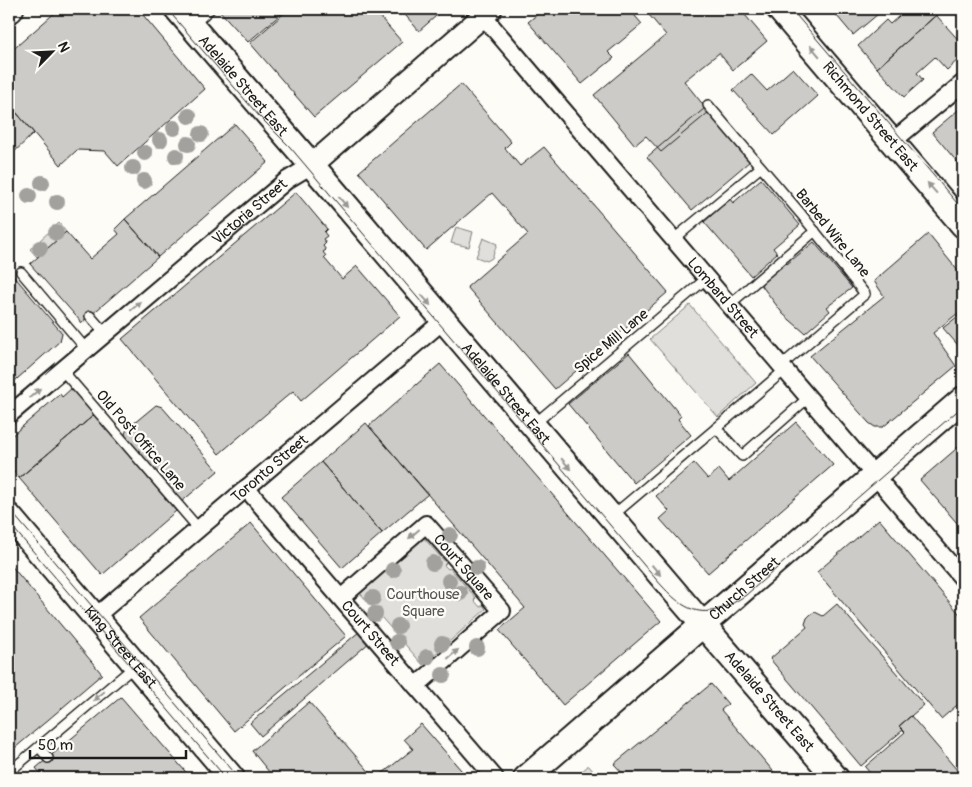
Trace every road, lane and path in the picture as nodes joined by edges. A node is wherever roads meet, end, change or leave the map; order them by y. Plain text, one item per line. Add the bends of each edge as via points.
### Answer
1 (176, 9) edge
2 (210, 9) edge
3 (779, 9) edge
4 (487, 12) edge
5 (192, 26) junction
6 (963, 83) edge
7 (708, 106) dead end
8 (892, 142) junction
9 (312, 165) junction
10 (761, 167) junction
11 (963, 224) edge
12 (815, 231) junction
13 (674, 239) junction
14 (21, 272) dead end
15 (707, 278) junction
16 (730, 304) junction
17 (90, 316) dead end
18 (444, 320) junction
19 (105, 333) junction
20 (86, 349) junction
21 (784, 367) junction
22 (62, 370) junction
23 (809, 397) junction
24 (963, 399) edge
25 (9, 415) edge
26 (533, 425) junction
27 (716, 428) junction
28 (876, 476) junction
29 (246, 488) junction
30 (9, 516) edge
31 (611, 518) junction
32 (199, 529) junction
33 (963, 579) edge
34 (341, 598) junction
35 (95, 617) junction
36 (703, 625) junction
37 (136, 665) junction
38 (416, 686) junction
39 (38, 747) junction
40 (48, 758) dead end
41 (9, 772) edge
42 (232, 778) edge
43 (495, 778) edge
44 (526, 778) edge
45 (836, 778) edge

1 - 5 main road, Adelaide Street East
2 - 5 lane
8 -> 3 main road, Richmond Street East
4 - 9 street, Victoria Street
4 - 13 street, Lombard Street
5 - 9 main road, Adelaide Street East
6 - 8 street
7 - 10 lane, Barbed Wire Lane
11 -> 8 main road, Richmond Street East
9 -> 18 main road, Adelaide Street East
19 -> 9 street, Victoria Street via 287,180
10 - 12 lane, Barbed Wire Lane
10 - 13 lane
12 - 16 lane
12 - 21 lane, Barbed Wire Lane via 866,294
13 - 15 street, Lombard Street
14 - 20 lane
15 - 16 street, Lombard Street
15 - 26 lane, Spice Mill Lane
16 - 21 street, Lombard Street
17 - 19 lane
18 - 26 main road, Adelaide Street East
18 - 29 street, Toronto Street
19 - 20 street, Victoria Street
20 - 22 street, Victoria Street
21 - 23 street, Lombard Street
21 - 27 lane
25 -> 22 street, Victoria Street
22 - 32 lane, Old Post Office Lane
23 - 27 lane via 742,456
23 - 28 street, Lombard Street
24 - 28 main road, Church Street
26 -> 31 main road, Adelaide Street East
27 - 31 lane
28 - 33 street, Lombard Street
28 - 36 main road, Church Street
29 - 32 street, Toronto Street
29 - 34 street, Court Street
30 - 35 main road, King Street East
31 -> 36 main road, Adelaide Street East
32 - 35 street, Toronto Street
34 - 38 street, Court Street
38 -> 34 street, Court Square via 502,611 426,524
35 - 37 main road, King Street East
36 - 44 main road, Church Street
36 - 45 main road, Adelaide Street East
37 -> 39 lane
37 - 42 main road, King Street East
38 - 43 street, Court Street
39 - 40 lane
39 - 41 lane

